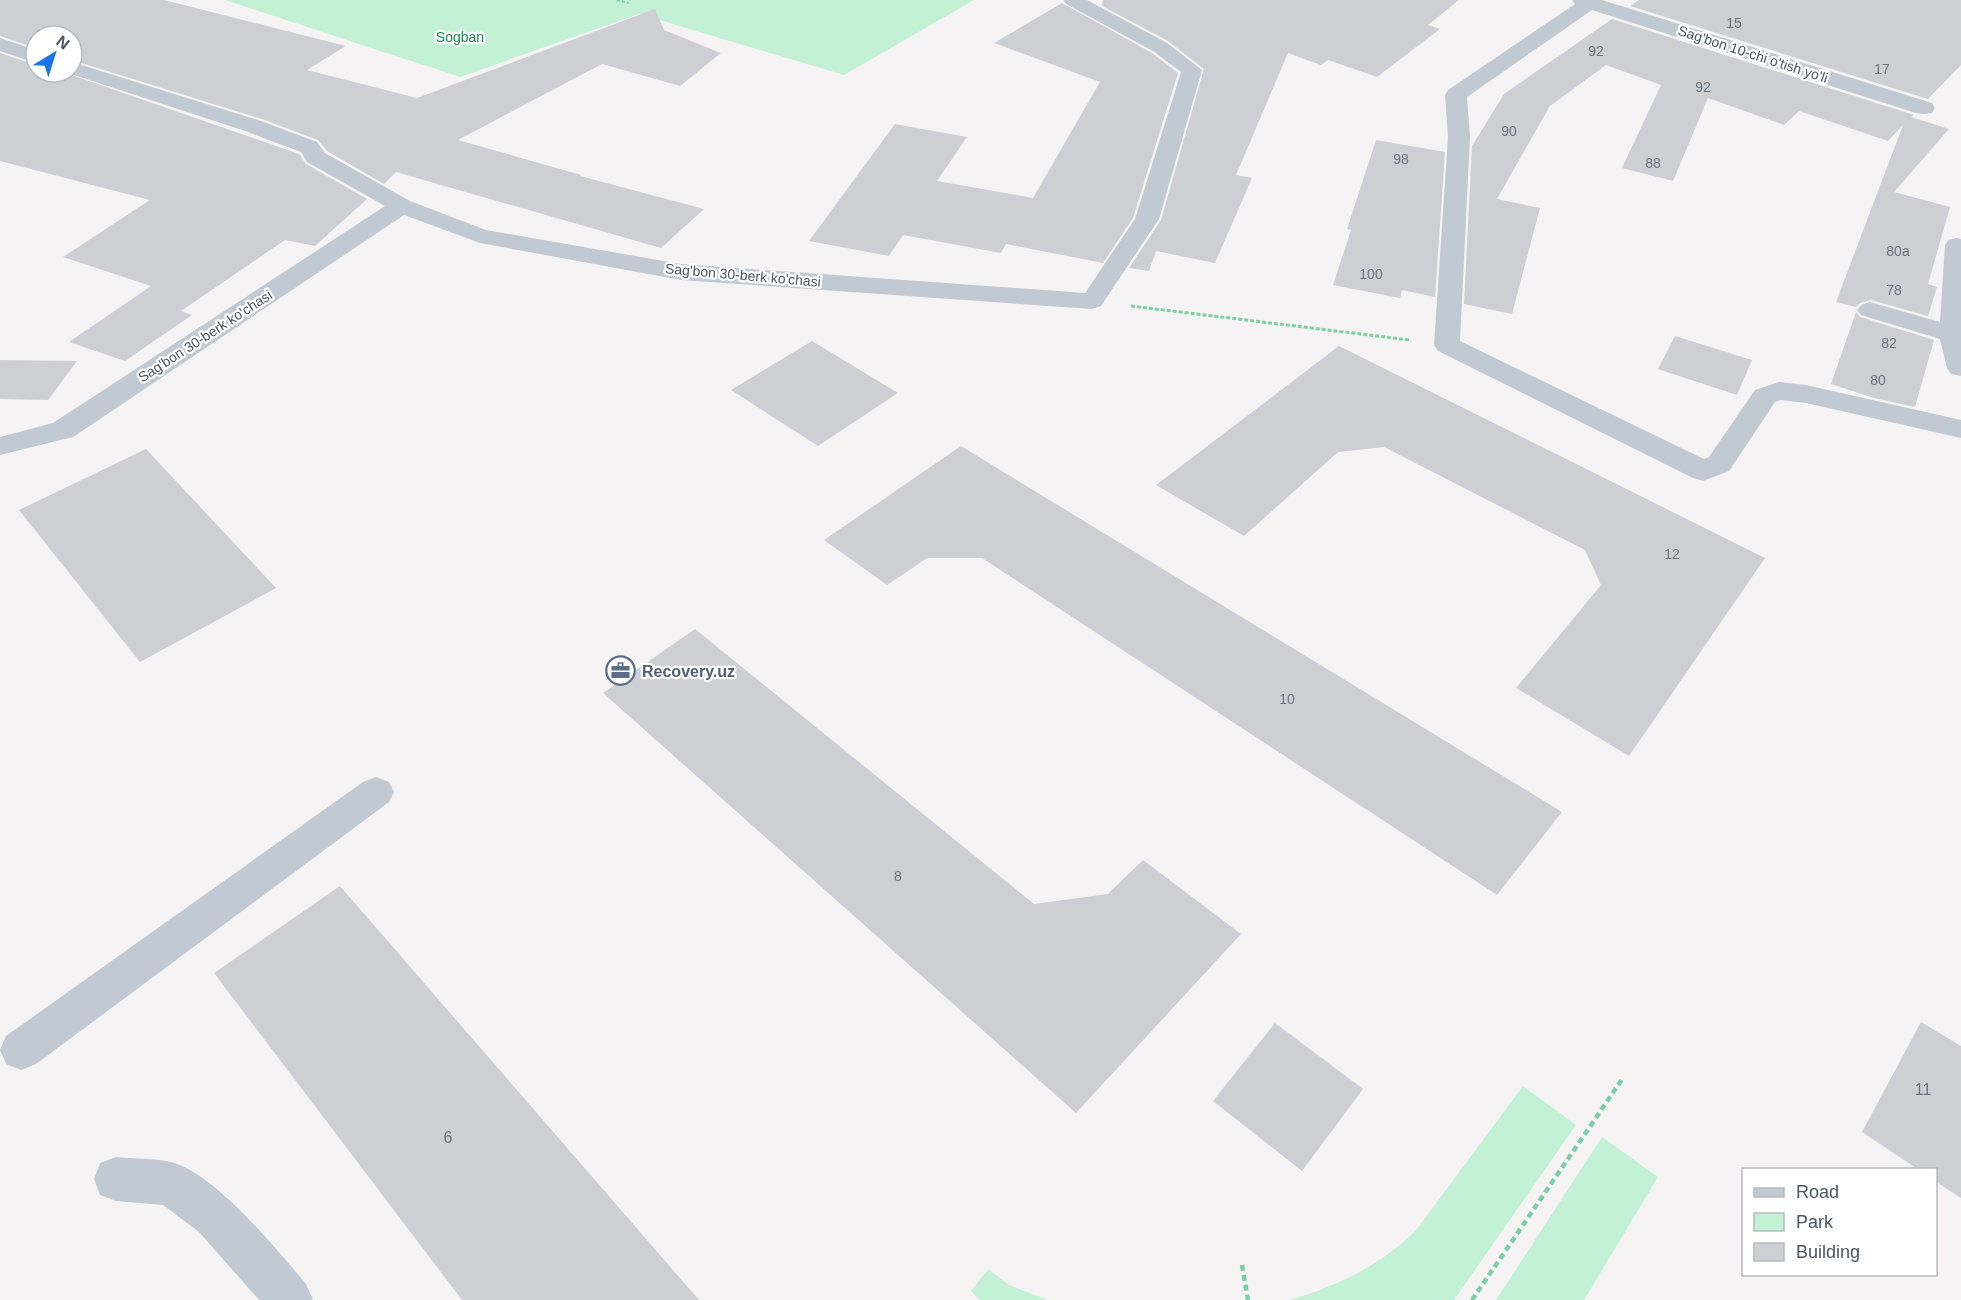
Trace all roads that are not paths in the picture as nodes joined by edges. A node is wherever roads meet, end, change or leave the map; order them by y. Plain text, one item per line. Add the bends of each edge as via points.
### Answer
1 (1073, 0) edge
2 (1586, 1) edge
3 (0, 44) edge
4 (24, 53) edge
5 (84, 72) edge
6 (1924, 108) dead end
7 (402, 206) junction
8 (1957, 244) dead end
9 (1870, 310) dead end
10 (1952, 334) junction
11 (1961, 368) edge
12 (1961, 429) edge
13 (0, 446) edge
14 (376, 792) dead end
15 (21, 1050) dead end
16 (116, 1179) dead end
17 (290, 1300) edge

1 - 7 street, Sag'bon 30-berk ko'chasi via 1160,47 1191,70 1148,219 1092,301 681,272 480,236
2 - 6 street, Sag'bon 10-chi o'tish yo'li
2 - 12 street via 1456,95 1459,136 1448,345 1703,471 1719,464 1765,396 1779,391
3 - 4 street
5 - 7 street, Sag'bon 30-berk ko'chasi via 309,147 315,157
7 - 13 street, Sag'bon 30-berk ko'chasi via 63,430
8 - 10 street
9 - 10 street
10 - 11 street
14 - 15 street
16 - 17 street via 171,1184 215,1216

